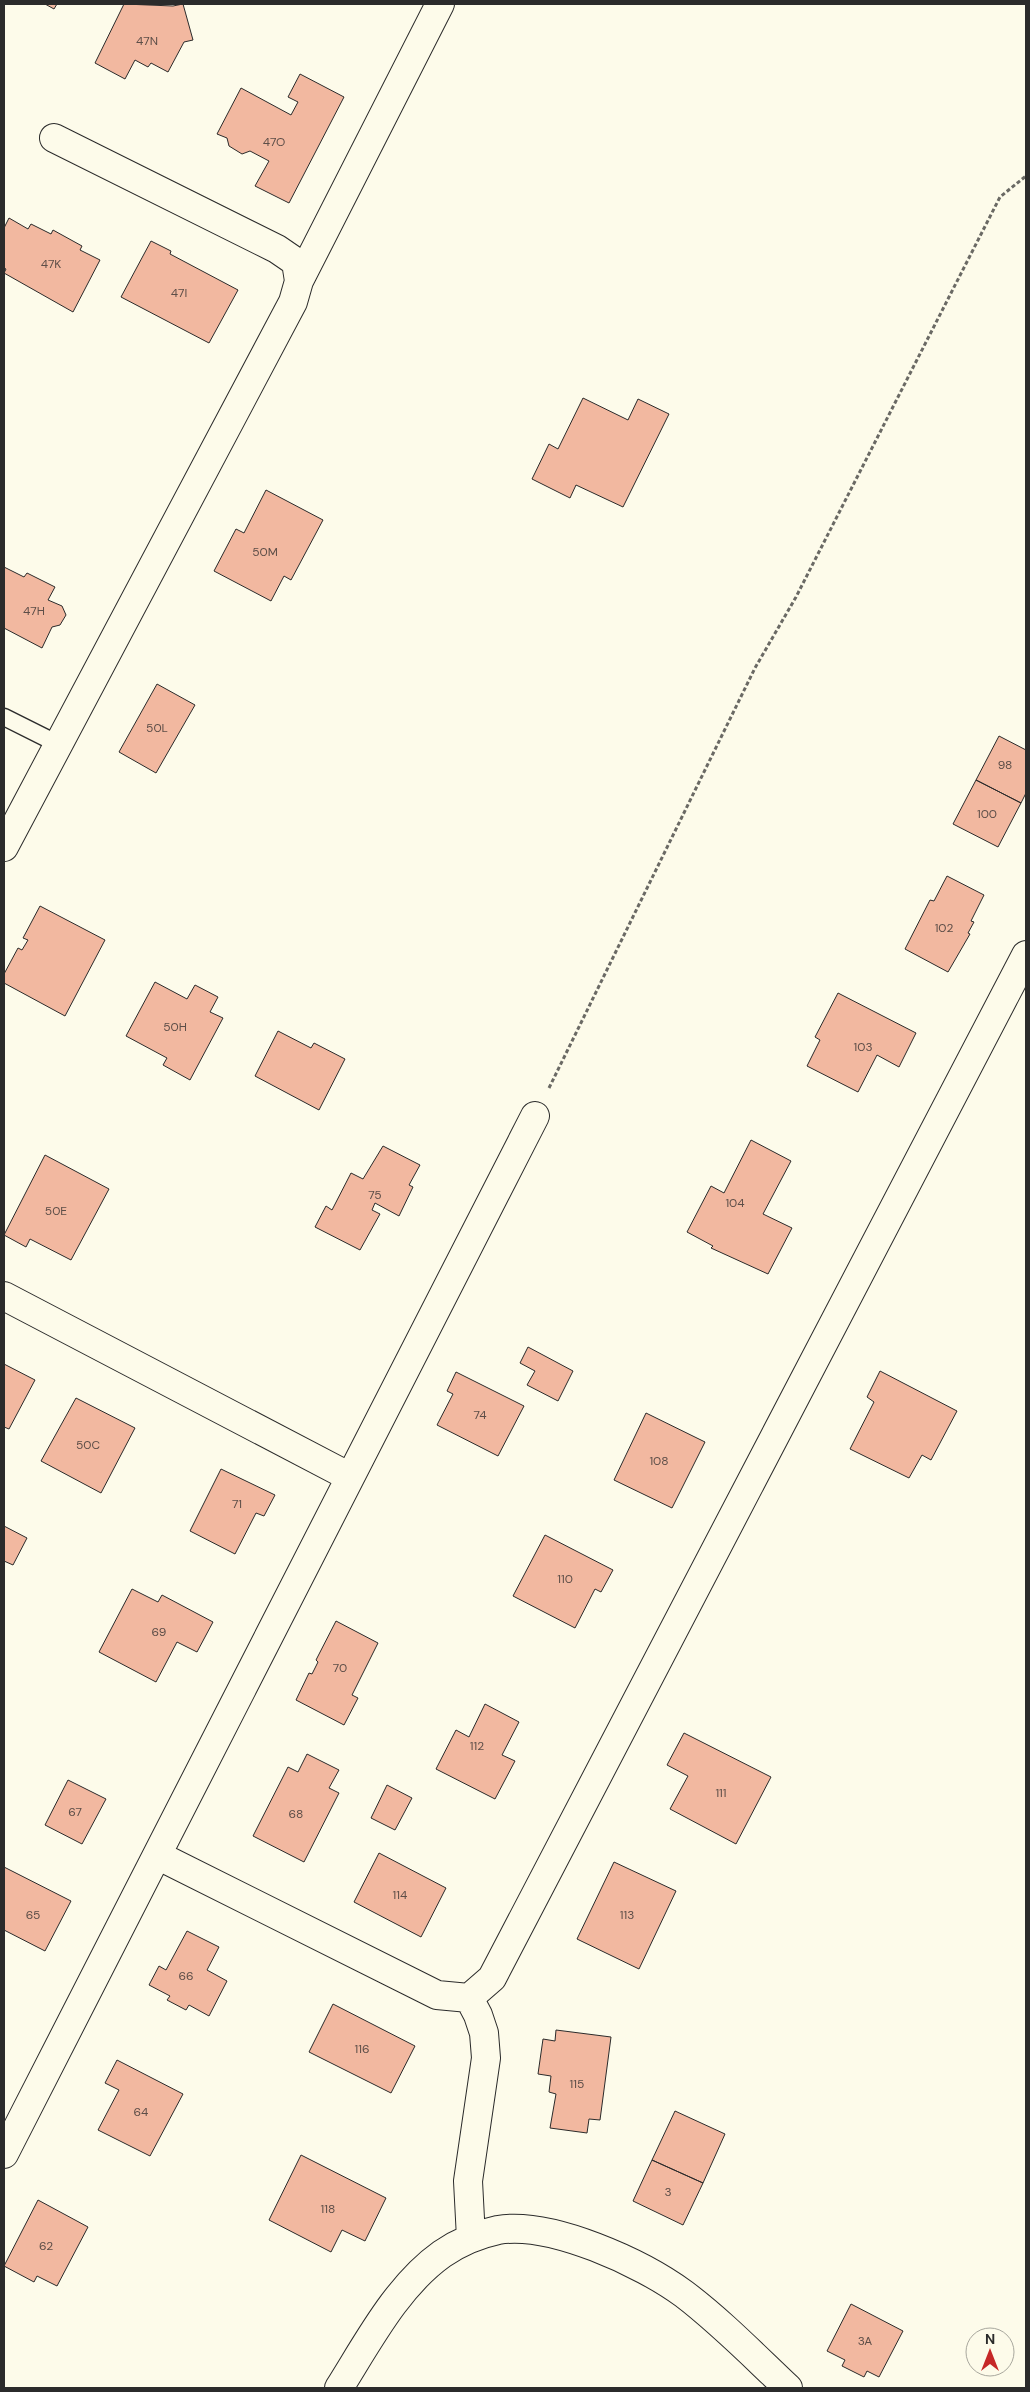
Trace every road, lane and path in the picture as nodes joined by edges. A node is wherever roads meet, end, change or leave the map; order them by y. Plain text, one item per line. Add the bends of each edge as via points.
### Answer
1 (440, 4) edge
2 (54, 138) dead end
3 (1026, 176) edge
4 (300, 281) junction
5 (4, 717) edge
6 (58, 744) junction
7 (4, 847) edge
8 (1026, 955) edge
9 (535, 1116) joint
10 (4, 1296) edge
11 (350, 1477) junction
12 (157, 1855) junction
13 (469, 1998) junction
14 (4, 2154) edge
15 (471, 2238) junction
16 (339, 2388) edge
17 (788, 2388) edge

1 - 4 street
2 - 4 street via 277,249 296,262
3 - 9 path via 1000,197 796,597 755,668
4 - 6 street via 293,302
5 - 6 lane
6 - 7 street
8 - 13 street via 508,1950 492,1978
9 - 11 street
10 - 11 street
11 - 12 street
12 - 13 street via 437,1995
12 - 14 street
13 - 15 street via 484,2033 486,2058 468,2180
15 - 16 street via 443,2254 421,2272 396,2302
15 - 17 street via 499,2230 530,2230 560,2236 613,2255 683,2294 716,2320

